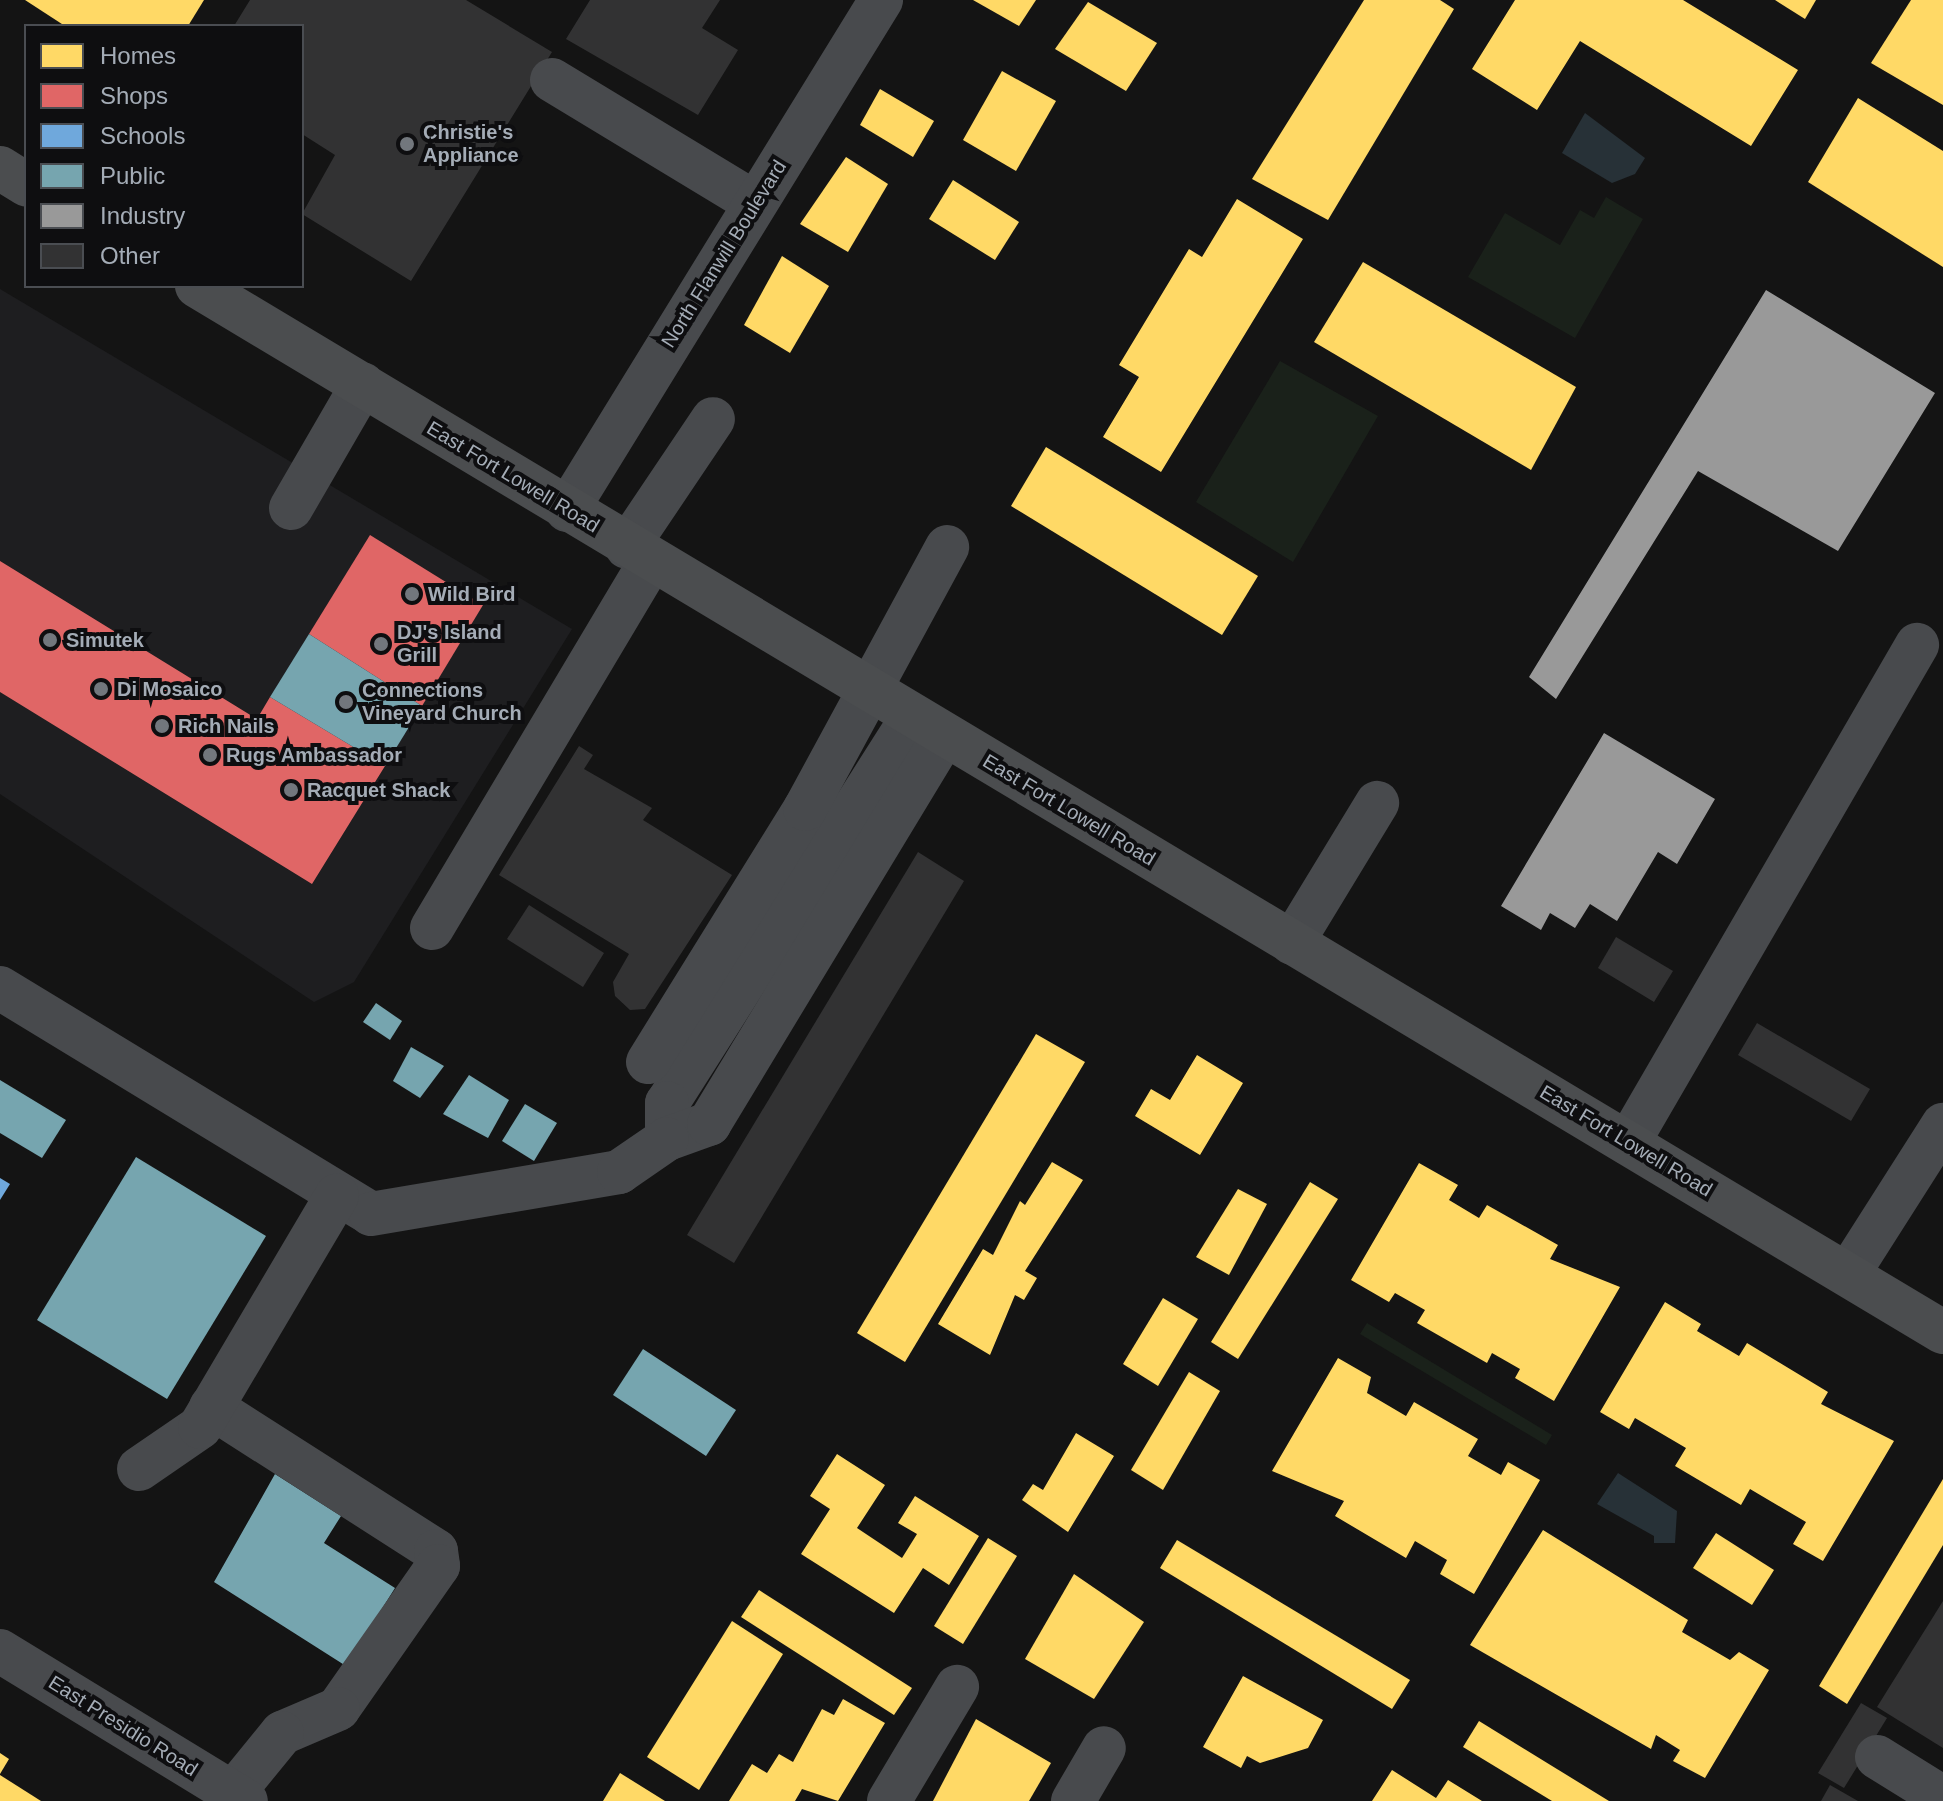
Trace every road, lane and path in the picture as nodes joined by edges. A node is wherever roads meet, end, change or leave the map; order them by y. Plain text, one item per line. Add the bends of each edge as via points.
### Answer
1 (881, 0) edge
2 (552, 80) dead end
3 (755, 203) junction
4 (200, 288) edge
5 (363, 384) junction
6 (713, 419) dead end
7 (291, 508) dead end
8 (567, 510) junction
9 (947, 547) dead end
10 (639, 554) junction
11 (1917, 645) dead end
12 (867, 689) junction
13 (929, 726) junction
14 (1377, 803) dead end
15 (432, 928) dead end
16 (1292, 943) junction
17 (0, 988) edge
18 (648, 1062) dead end
19 (1943, 1125) edge
20 (1628, 1143) junction
21 (337, 1195) junction
22 (1848, 1274) junction
23 (1943, 1332) edge
24 (211, 1407) junction
25 (139, 1469) dead end
26 (0, 1651) edge
27 (957, 1687) dead end
28 (1104, 1748) dead end
29 (1877, 1757) dead end
30 (240, 1797) edge
31 (1943, 1798) edge
32 (889, 1801) edge
33 (1073, 1801) edge

1 - 3 street, North Flanwill Boulevard
2 - 3 street
3 - 8 street, North Flanwill Boulevard
4 - 5 main road, East Fort Lowell Road
5 - 7 street
5 - 8 main road, East Fort Lowell Road
6 - 10 street
8 - 10 main road, East Fort Lowell Road
9 - 12 street
10 - 12 main road, East Fort Lowell Road
10 - 15 street
11 - 20 street
12 - 13 main road, East Fort Lowell Road
12 - 18 street via 805,809
13 - 16 main road, East Fort Lowell Road
13 - 21 street via 667,1103 667,1139 619,1172 371,1214
14 - 16 street
16 - 20 main road, East Fort Lowell Road
17 - 21 street
19 - 22 street
20 - 22 main road, East Fort Lowell Road
21 - 24 street
22 - 23 main road, East Fort Lowell Road
24 - 25 street via 200,1427
24 - 30 street via 436,1551 438,1566 338,1709 282,1733
26 - 30 street, East Presidio Road
27 - 32 street
28 - 33 street
29 - 31 street

